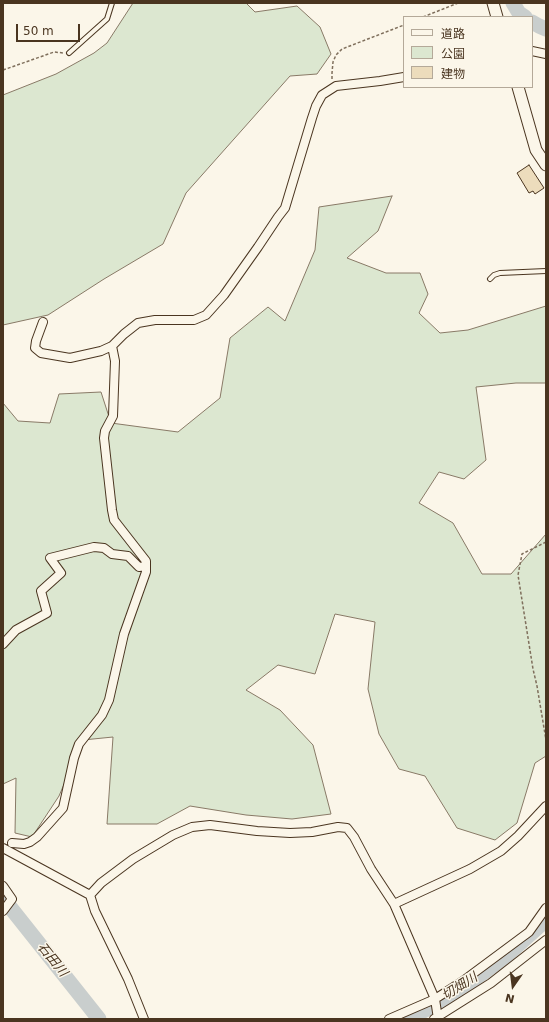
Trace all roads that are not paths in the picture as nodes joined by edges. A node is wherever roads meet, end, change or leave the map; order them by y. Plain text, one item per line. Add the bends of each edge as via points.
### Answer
1 (112, 3) edge
2 (493, 3) edge
3 (498, 16) edge
4 (533, 52) edge
5 (69, 53) road end
6 (546, 54) edge
7 (403, 77) edge
8 (518, 88) edge
9 (546, 165) edge
10 (546, 271) edge
11 (490, 279) dead end
12 (43, 322) dead end
13 (112, 346) junction
14 (146, 566) junction
15 (3, 644) edge
16 (546, 806) edge
17 (12, 843) dead end
18 (3, 848) edge
19 (3, 886) edge
20 (90, 895) junction
21 (394, 904) junction
22 (546, 908) edge
23 (3, 911) edge
24 (546, 940) edge
25 (435, 999) junction
26 (436, 1018) edge
27 (144, 1019) edge
28 (389, 1019) edge

1 - 5 lane via 107,19
2 - 3 main road
4 - 6 street
7 - 13 street via 336,86 322,95 316,106 285,208 224,295 206,315 194,320 155,320 138,323
8 - 9 main road via 536,150
10 - 11 lane via 500,273
12 - 13 street via 35,348 41,353 70,358 102,351
13 - 14 street via 115,361 113,416 104,438 112,510 114,520 146,561
14 - 15 street via 139,567 128,556 112,554 104,548 94,547 50,558 61,573 41,591 47,613 16,630
14 - 17 street via 124,634 109,700 102,715 79,744 63,808 37,837 24,844
16 - 21 street via 501,851 470,869
18 - 20 street
19 - 23 street via 12,899
20 - 21 street via 101,883 133,859 173,835 192,827 210,825 290,833 338,827 347,828 354,837
20 - 27 street
21 - 25 street
22 - 25 street via 529,932
24 - 26 street via 491,983
25 - 26 street
25 - 28 street

